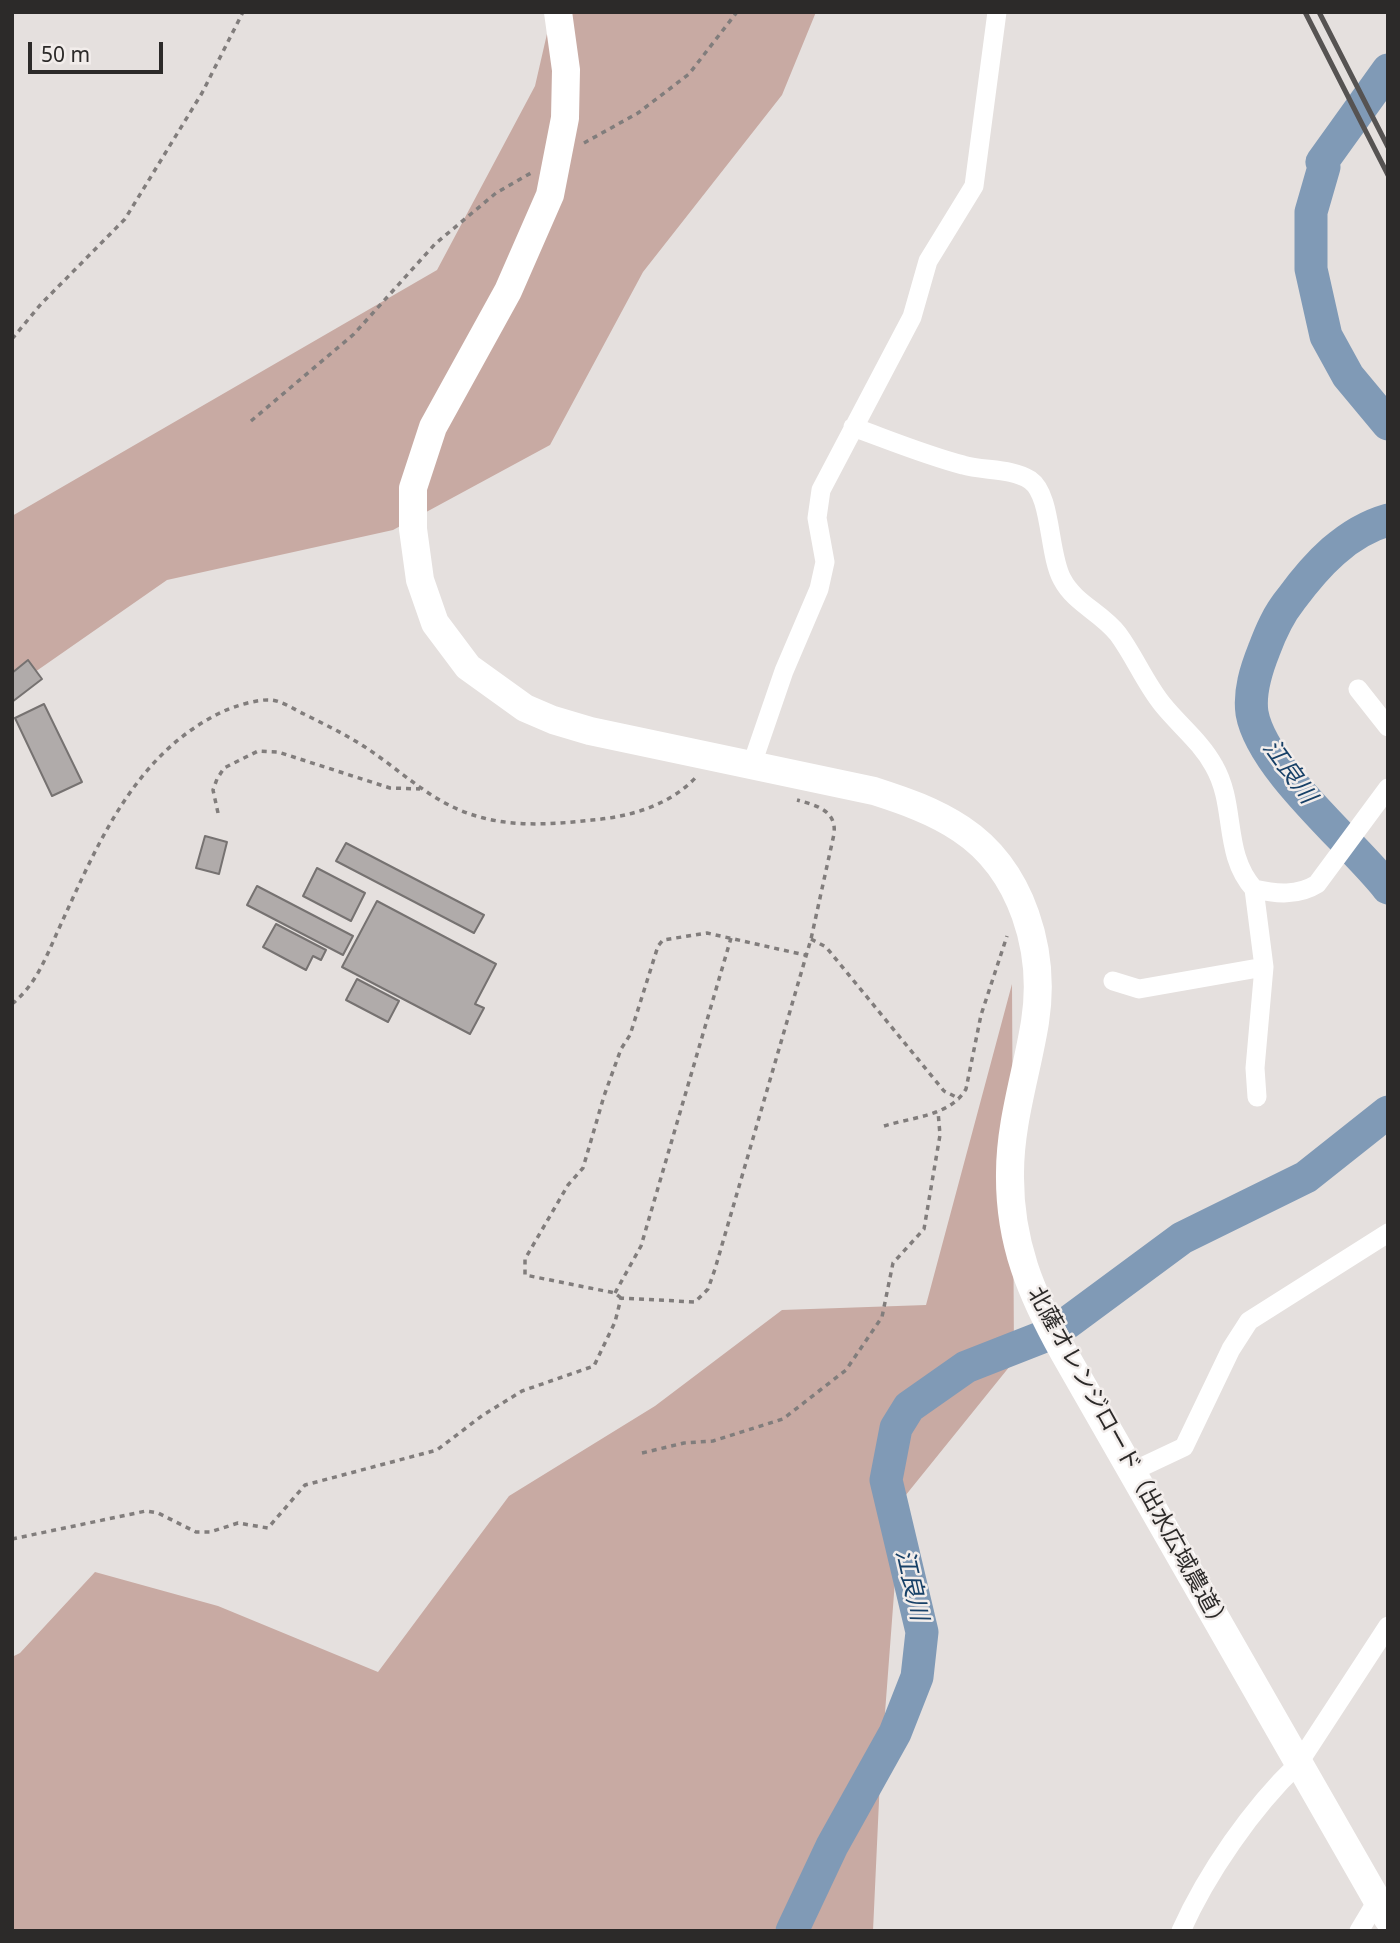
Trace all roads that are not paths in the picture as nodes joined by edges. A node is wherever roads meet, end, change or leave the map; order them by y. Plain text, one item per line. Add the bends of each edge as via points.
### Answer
1 (558, 12) edge
2 (997, 12) edge
3 (853, 427) junction
4 (1357, 689) dead end
5 (1388, 727) edge
6 (752, 764) junction
7 (1388, 788) edge
8 (1254, 889) junction
9 (1264, 968) junction
10 (1113, 981) dead end
11 (1257, 1097) dead end
12 (1388, 1233) edge
13 (1131, 1472) junction
14 (1388, 1626) edge
15 (1298, 1765) junction
16 (1382, 1910) edge
17 (1181, 1931) edge
18 (1359, 1931) edge

1 - 6 street, 北薩オレンジロード（出水広域農道） via 566,70 565,117 551,195 529,248 433,427 413,488 420,580 435,623 468,667 525,708 590,732
2 - 3 street via 974,186 928,261 912,317
3 - 6 street via 821,490 817,518 825,562 819,589
3 - 8 street via 963,466 1019,476 1036,486 1051,548 1072,596 1117,632 1146,682 1215,766 1223,785 1235,860
4 - 5 street
6 - 13 street, 北薩オレンジロード（出水広域農道） via 918,805 962,830 1012,885 1034,941 1037,993 1010,1172 1018,1254 1046,1320
7 - 8 street via 1317,884 1306,891
8 - 9 street
9 - 10 street via 1139,989
9 - 11 street via 1255,1068
12 - 13 street via 1249,1321 1184,1447
13 - 15 street, 北薩オレンジロード（出水広域農道）
14 - 15 street
15 - 16 street, 北薩オレンジロード（出水広域農道）
15 - 17 street via 1209,1877
16 - 18 street

